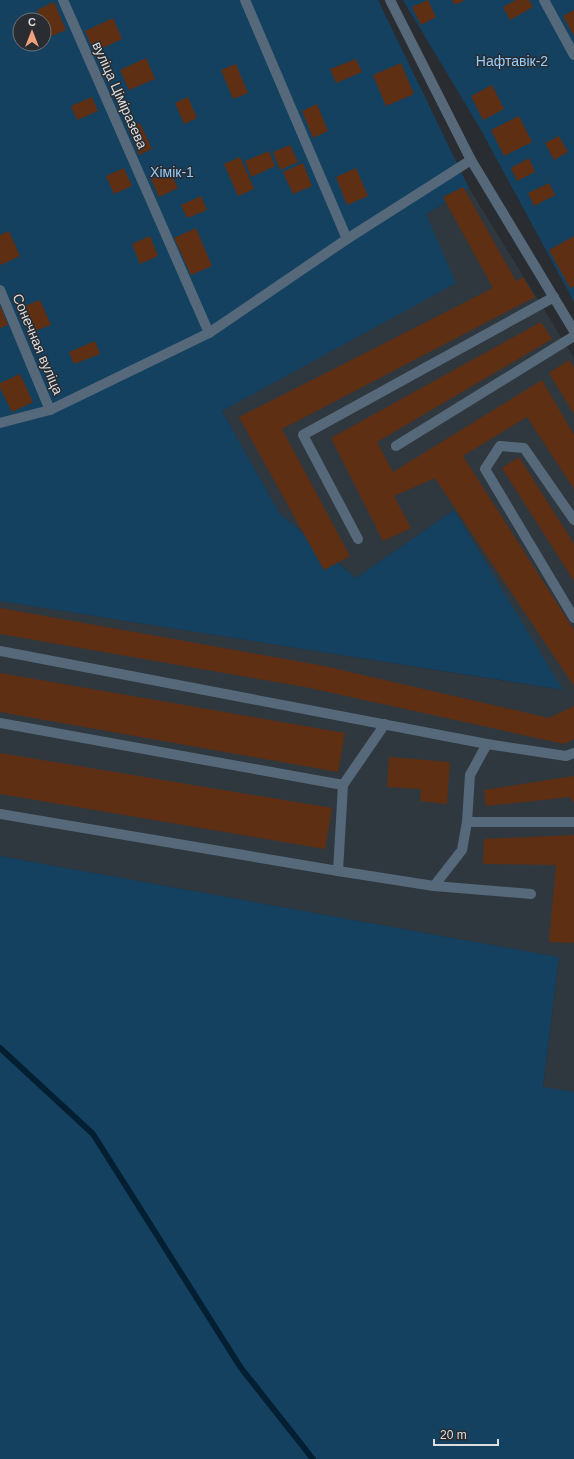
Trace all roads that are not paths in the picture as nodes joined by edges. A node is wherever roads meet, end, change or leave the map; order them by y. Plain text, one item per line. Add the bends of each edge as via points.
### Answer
1 (63, 0) edge
2 (245, 0) edge
3 (390, 0) edge
4 (544, 0) edge
5 (574, 55) edge
6 (471, 160) junction
7 (347, 239) junction
8 (0, 290) edge
9 (554, 297) junction
10 (574, 331) edge
11 (209, 333) junction
12 (574, 336) edge
13 (50, 410) junction
14 (0, 423) edge
15 (396, 446) dead end
16 (574, 520) edge
17 (358, 539) dead end
18 (574, 618) edge
19 (0, 651) edge
20 (0, 723) edge
21 (384, 724) junction
22 (487, 744) junction
23 (574, 753) edge
24 (343, 785) junction
25 (0, 814) edge
26 (467, 822) junction
27 (574, 822) edge
28 (338, 871) junction
29 (434, 886) junction
30 (531, 894) dead end

1 - 11 street, вуліца Ціміразева
2 - 7 street
3 - 6 street
4 - 5 street
6 - 7 street
6 - 9 street
7 - 11 street
8 - 13 street, Сонечная вуліца
9 - 10 street
9 - 17 street via 302,435
11 - 13 street
12 - 15 street
13 - 14 street
16 - 18 street via 524,448 500,446 485,469
19 - 21 street
20 - 24 street
21 - 22 street
21 - 24 street
22 - 23 street via 566,756
22 - 26 street via 470,776
24 - 28 street
25 - 28 street
26 - 27 street
26 - 29 street via 462,850
28 - 29 street
29 - 30 street

